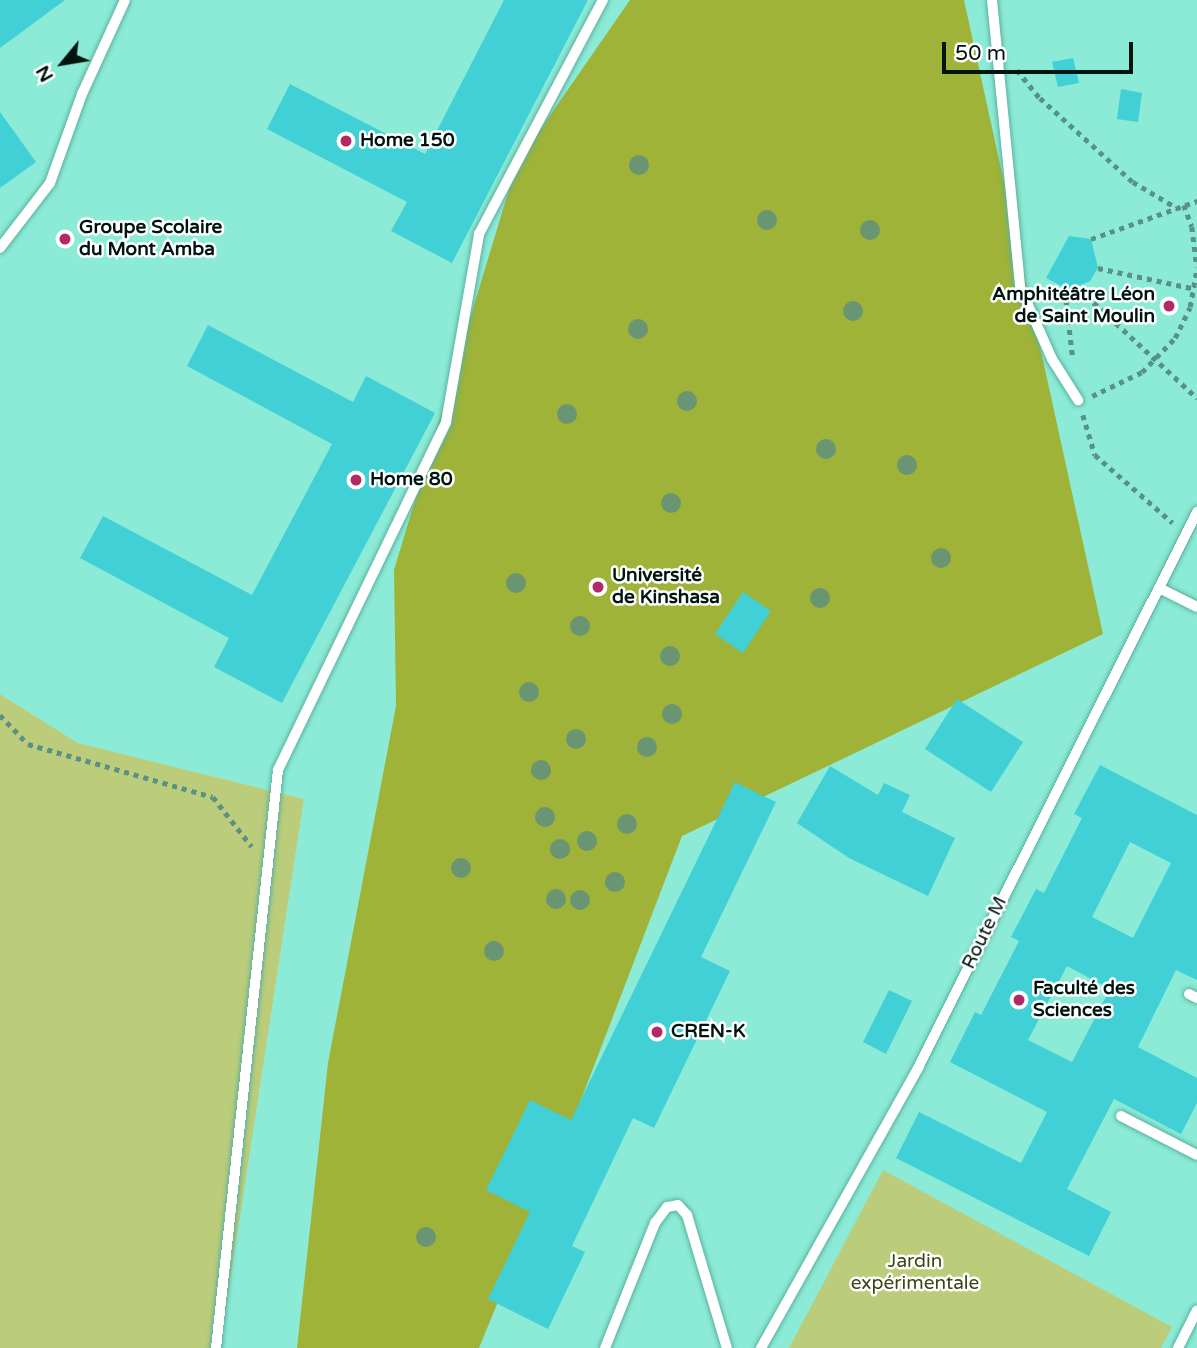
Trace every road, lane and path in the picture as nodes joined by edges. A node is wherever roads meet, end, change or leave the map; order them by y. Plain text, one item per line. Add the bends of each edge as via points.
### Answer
1 (125, 0) edge
2 (603, 0) edge
3 (992, 0) edge
4 (996, 46) junction
5 (1197, 201) edge
6 (1184, 205) junction
7 (1177, 208) junction
8 (4, 232) edge
9 (1091, 239) dead end
10 (0, 248) edge
11 (1098, 268) dead end
12 (1197, 268) edge
13 (1079, 289) dead end
14 (1196, 289) edge
15 (1155, 360) junction
16 (1197, 398) edge
17 (1078, 400) joint
18 (1095, 455) dead end
19 (1197, 512) edge
20 (1185, 533) junction
21 (1159, 588) junction
22 (1197, 607) edge
23 (0, 715) edge
24 (265, 864) junction
25 (1121, 1116) dead end
26 (1197, 1155) edge
27 (1197, 1310) edge
28 (216, 1348) edge
29 (606, 1348) edge
30 (727, 1348) edge
31 (761, 1348) edge
32 (1178, 1348) edge

1 - 8 lane via 82,93 50,183
2 - 24 lane via 479,234 446,422 288,742 271,806
3 - 4 lane
4 - 7 path via 1040,98 1125,175
4 - 17 lane via 1020,287 1052,359
5 - 6 path
6 - 7 path
6 - 12 path via 1192,226
7 - 9 path
8 - 10 lane
11 - 14 path
12 - 14 path
13 - 15 path
14 - 15 path via 1179,332
15 - 16 path
15 - 17 path via 1126,382
18 - 20 path
19 - 20 lane, Route M
20 - 21 lane, Route M
21 - 22 lane
21 - 31 lane, Route M via 919,1066
23 - 24 path via 28,744 213,797
24 - 28 lane
25 - 26 lane
27 - 32 lane
29 - 30 lane via 655,1223 667,1207 678,1205 687,1215

